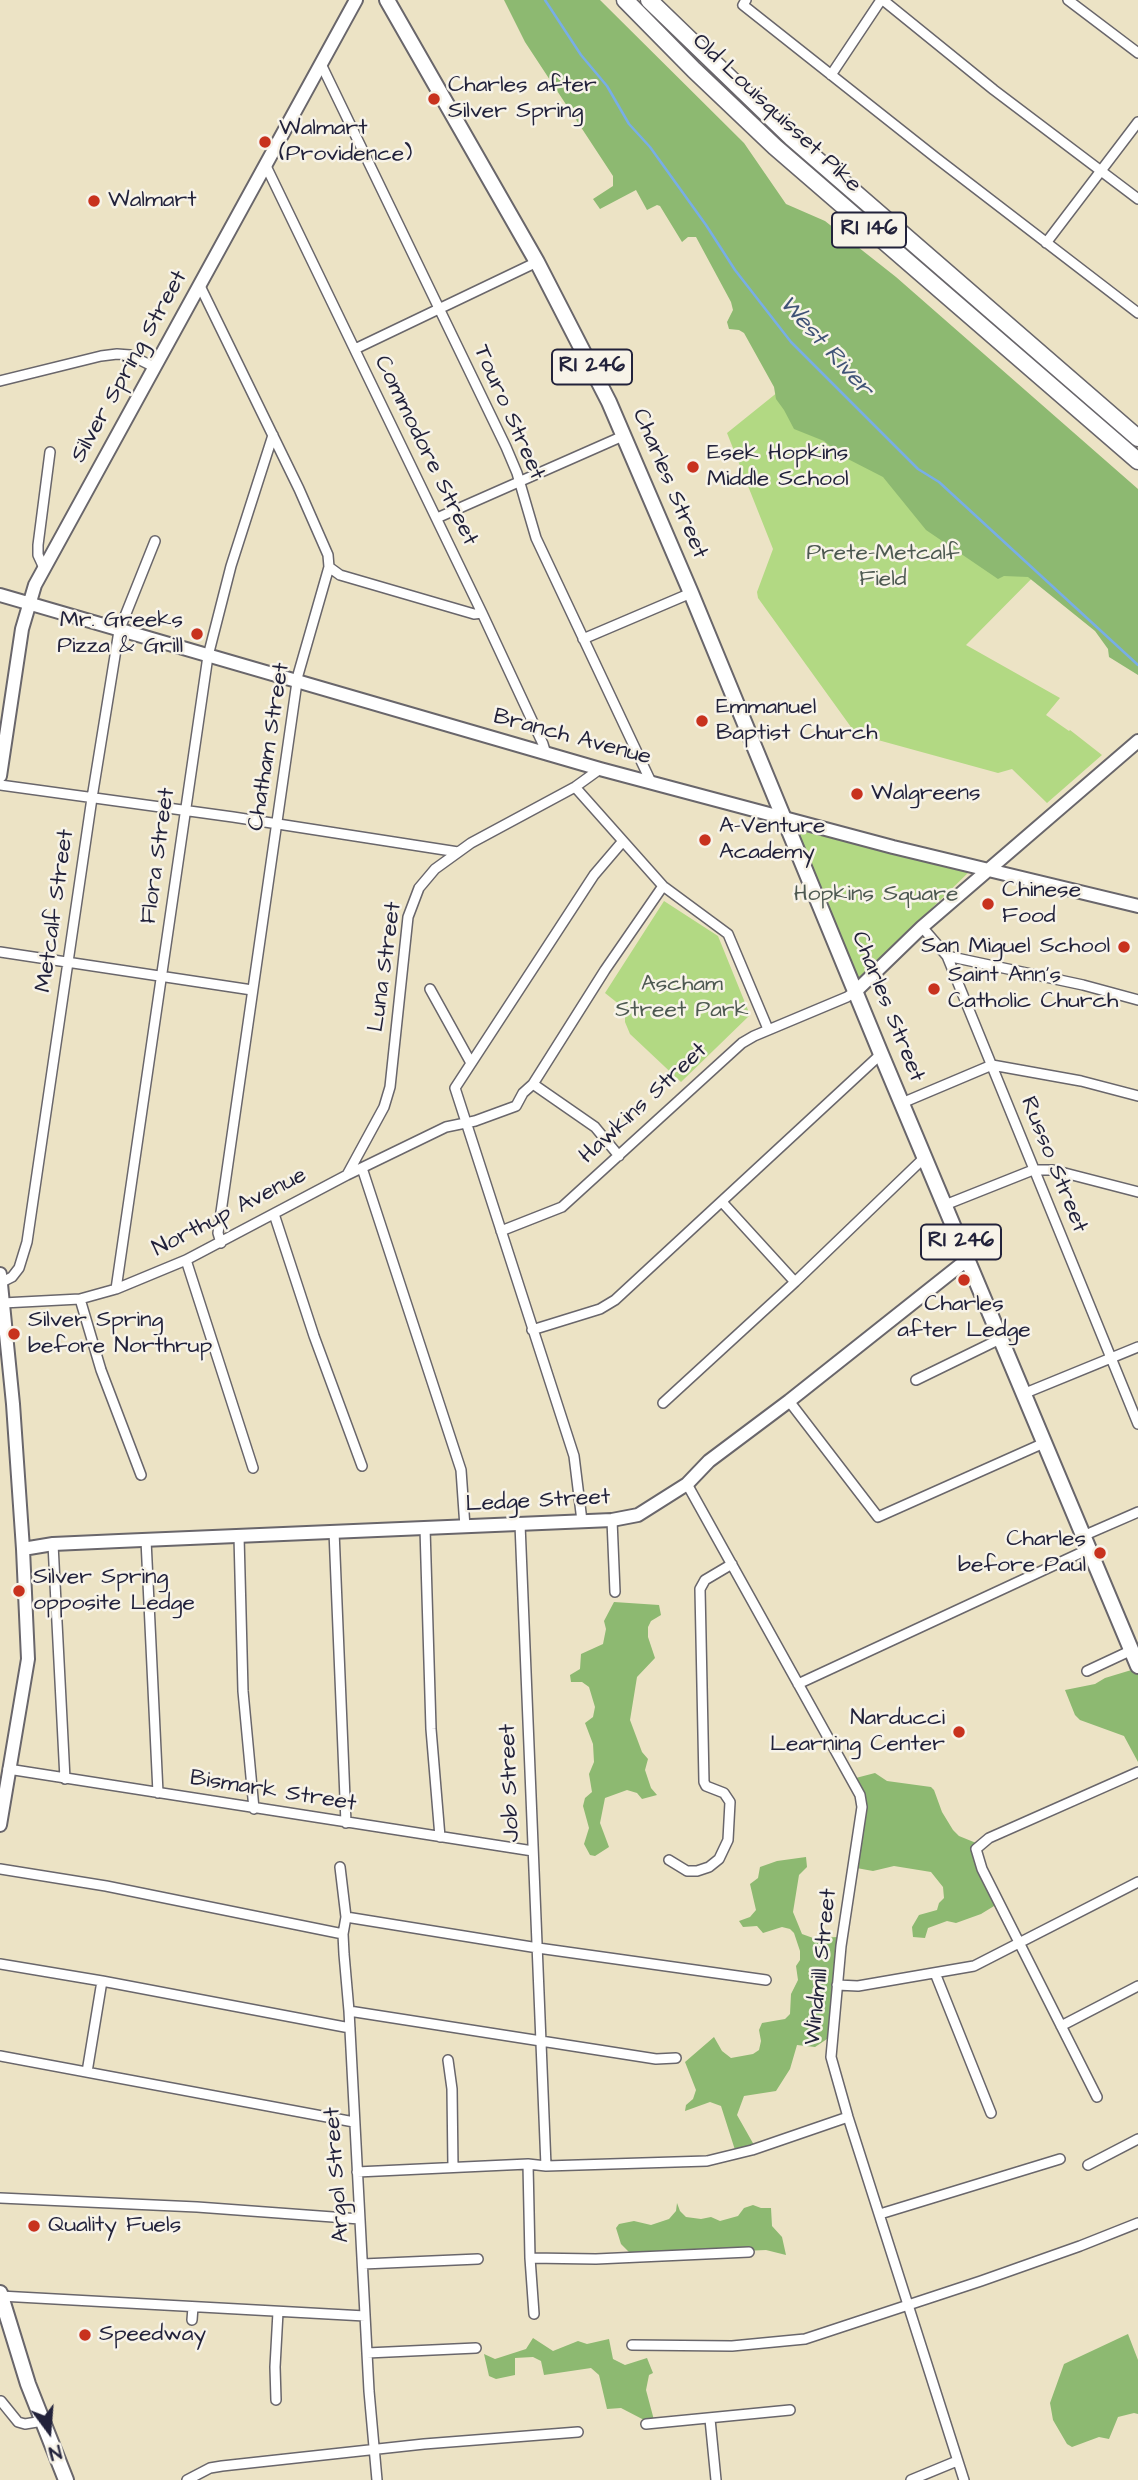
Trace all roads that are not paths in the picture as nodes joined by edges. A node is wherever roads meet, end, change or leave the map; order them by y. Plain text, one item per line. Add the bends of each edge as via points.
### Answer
1 (356, 0) edge
2 (387, 0) edge
3 (625, 0) edge
4 (649, 0) edge
5 (882, 0) edge
6 (1068, 0) edge
7 (744, 3) edge
8 (1138, 52) edge
9 (321, 64) junction
10 (831, 75) junction
11 (1138, 122) edge
12 (266, 166) junction
13 (1100, 171) junction
14 (1138, 199) edge
15 (1046, 243) junction
16 (537, 262) junction
17 (200, 286) junction
18 (439, 310) junction
19 (1138, 313) edge
20 (355, 349) junction
21 (154, 367) junction
22 (0, 381) edge
23 (273, 435) junction
24 (623, 436) junction
25 (1138, 438) edge
26 (50, 452) dead end
27 (1138, 461) edge
28 (519, 481) junction
29 (437, 518) junction
30 (155, 541) dead end
31 (329, 567) junction
32 (44, 568) junction
33 (691, 593) junction
34 (0, 595) edge
35 (28, 604) junction
36 (482, 613) junction
37 (119, 631) junction
38 (583, 639) junction
39 (208, 656) junction
40 (298, 683) junction
41 (1138, 741) edge
42 (546, 754) junction
43 (600, 769) junction
44 (0, 776) edge
45 (651, 782) junction
46 (0, 785) edge
47 (575, 787) junction
48 (92, 798) junction
49 (185, 810) junction
50 (783, 818) junction
51 (277, 824) junction
52 (623, 841) junction
53 (457, 852) junction
54 (991, 870) junction
55 (663, 886) junction
56 (1138, 906) edge
57 (922, 927) junction
58 (0, 952) edge
59 (947, 956) junction
60 (69, 962) junction
61 (160, 978) junction
62 (430, 989) dead end
63 (252, 990) junction
64 (856, 991) junction
65 (1138, 1000) edge
66 (768, 1029) junction
67 (881, 1054) junction
68 (471, 1063) junction
69 (992, 1065) junction
70 (533, 1084) junction
71 (1138, 1096) edge
72 (902, 1103) junction
73 (465, 1121) junction
74 (619, 1156) junction
75 (925, 1157) junction
76 (362, 1168) junction
77 (1033, 1170) junction
78 (347, 1175) junction
79 (1138, 1192) edge
80 (722, 1202) junction
81 (945, 1205) junction
82 (274, 1214) junction
83 (501, 1231) junction
84 (220, 1243) junction
85 (968, 1259) junction
86 (186, 1260) junction
87 (0, 1274) edge
88 (795, 1282) junction
89 (0, 1283) edge
90 (116, 1289) junction
91 (80, 1299) junction
92 (3, 1303) junction
93 (532, 1330) junction
94 (1000, 1339) junction
95 (1138, 1347) edge
96 (1111, 1358) junction
97 (916, 1380) dead end
98 (1023, 1394) junction
99 (789, 1401) junction
100 (663, 1403) dead end
101 (1138, 1424) edge
102 (1044, 1443) junction
103 (362, 1466) dead end
104 (253, 1468) dead end
105 (141, 1475) dead end
106 (687, 1484) junction
107 (1138, 1512) edge
108 (612, 1520) junction
109 (582, 1521) junction
110 (520, 1524) junction
111 (465, 1527) junction
112 (425, 1528) junction
113 (334, 1531) junction
114 (239, 1536) junction
115 (146, 1540) junction
116 (1086, 1543) junction
117 (53, 1544) junction
118 (23, 1549) junction
119 (732, 1564) junction
120 (615, 1592) dead end
121 (1132, 1650) junction
122 (1138, 1666) edge
123 (1087, 1671) dead end
124 (798, 1684) junction
125 (8, 1769) junction
126 (1138, 1772) edge
127 (65, 1779) junction
128 (158, 1793) junction
129 (254, 1809) junction
130 (346, 1823) junction
131 (0, 1825) edge
132 (440, 1837) junction
133 (533, 1851) junction
134 (669, 1860) dead end
135 (340, 1867) dead end
136 (0, 1869) edge
137 (1138, 1882) edge
138 (346, 1917) junction
139 (343, 1934) junction
140 (1018, 1943) junction
141 (538, 1948) junction
142 (0, 1964) edge
143 (934, 1973) junction
144 (766, 1979) dead end
145 (102, 1981) junction
146 (837, 1985) junction
147 (1138, 1986) edge
148 (349, 2011) junction
149 (1061, 2025) junction
150 (350, 2028) junction
151 (542, 2041) junction
152 (0, 2056) edge
153 (676, 2058) dead end
154 (448, 2060) dead end
155 (87, 2072) junction
156 (1097, 2097) dead end
157 (991, 2113) dead end
158 (848, 2117) junction
159 (354, 2122) junction
160 (1138, 2139) edge
161 (1060, 2160) dead end
162 (528, 2164) junction
163 (1087, 2165) dead end
164 (546, 2166) junction
165 (453, 2167) junction
166 (357, 2172) junction
167 (0, 2198) edge
168 (880, 2214) junction
169 (360, 2219) junction
170 (1138, 2222) edge
171 (749, 2252) dead end
172 (530, 2258) junction
173 (478, 2259) dead end
174 (363, 2264) junction
175 (0, 2295) edge
176 (909, 2305) junction
177 (193, 2307) junction
178 (278, 2312) junction
179 (534, 2314) dead end
180 (365, 2316) junction
181 (192, 2320) dead end
182 (632, 2345) dead end
183 (476, 2348) dead end
184 (367, 2353) junction
185 (276, 2400) dead end
186 (1, 2401) edge
187 (790, 2410) dead end
188 (710, 2419) junction
189 (43, 2421) junction
190 (646, 2424) dead end
191 (578, 2432) dead end
192 (374, 2450) junction
193 (957, 2460) junction
194 (66, 2480) edge
195 (187, 2480) edge
196 (377, 2480) edge
197 (716, 2480) edge
198 (911, 2480) edge
199 (964, 2480) edge

1 - 9 main road, Silver Spring Street
2 - 16 main road, Charles Street / RI 246
3 - 27 highway, Old Louisquisset Pike / RI 146 via 784,155
4 - 25 highway, Old Louisquisset Pike / RI 146 via 792,138
5 - 10 street
5 - 13 street
6 - 8 street
7 - 10 street
9 - 12 main road, Silver Spring Street
9 - 18 street, Touro Street
10 - 15 street
11 - 13 street
12 - 17 main road, Silver Spring Street
12 - 20 street, Commodore Street
13 - 14 street
13 - 15 street
15 - 19 street
16 - 18 street
16 - 24 main road, Charles Street / RI 246
17 - 21 main road, Silver Spring Street
17 - 23 street
18 - 20 street
18 - 28 street, Touro Street
20 - 29 street, Commodore Street
21 - 22 street via 117,354
21 - 32 main road, Silver Spring Street
23 - 31 street via 328,555
23 - 39 street, Flora Street via 230,566
24 - 28 street
24 - 33 main road, Charles Street / RI 246
26 - 32 street via 38,545
28 - 29 street
28 - 38 street, Touro Street via 536,538
29 - 36 street, Commodore Street
30 - 37 street, Metcalf Street
31 - 36 street via 340,575
31 - 40 street, Chatham Street
32 - 35 main road, Silver Spring Street
33 - 38 street
33 - 50 main road, Charles Street / RI 246
34 - 35 main road, Branch Avenue
35 - 37 main road, Branch Avenue
35 - 44 main road, Silver Spring Street
36 - 42 street, Commodore Street
37 - 39 main road, Branch Avenue
37 - 48 street, Metcalf Street
38 - 45 street, Touro Street
39 - 40 main road, Branch Avenue
39 - 49 street, Flora Street
40 - 42 main road, Branch Avenue
40 - 51 street, Chatham Street
41 - 54 main road, Hawkins Street
42 - 43 main road, Branch Avenue
43 - 45 main road, Branch Avenue
43 - 47 street, Luna Street
45 - 50 main road, Branch Avenue
46 - 48 street
47 - 52 street
47 - 53 street, Luna Street
48 - 49 street
48 - 60 street, Metcalf Street
49 - 51 street
49 - 61 street, Flora Street
50 - 54 main road, Branch Avenue
50 - 64 main road, Charles Street / RI 246
51 - 53 street
51 - 63 street, Chatham Street
52 - 55 street
52 - 68 street via 594,875
53 - 78 street, Luna Street via 426,878 409,910 390,1087
54 - 56 main road, Branch Avenue
54 - 57 main road, Hawkins Street
55 - 66 street via 729,934
55 - 70 street, Northup Avenue
57 - 59 street, Russo Street
57 - 64 main road, Hawkins Street
58 - 60 street
59 - 65 street
59 - 69 street, Russo Street
60 - 61 street
60 - 89 street, Metcalf Street via 27,1242 19,1268
61 - 63 street
61 - 90 street, Flora Street
62 - 68 street
63 - 84 street, Chatham Street
64 - 66 street, Hawkins Street
64 - 67 main road, Charles Street / RI 246
66 - 74 street, Hawkins Street via 742,1043
67 - 72 main road, Charles Street / RI 246
67 - 80 street
68 - 73 street via 455,1088
69 - 71 street
69 - 72 street
69 - 77 street, Russo Street
70 - 73 street, Northup Avenue via 516,1106
70 - 74 street via 595,1127
72 - 75 main road, Charles Street / RI 246
73 - 76 street, Northup Avenue
73 - 83 street
74 - 83 street, Hawkins Street via 562,1208
75 - 81 main road, Charles Street / RI 246
75 - 88 street
76 - 78 street, Northup Avenue
76 - 111 street via 461,1471
77 - 79 street via 1052,1170
77 - 81 street
77 - 96 street, Russo Street
78 - 82 street, Northup Avenue
80 - 88 street
80 - 93 street via 607,1306
81 - 85 main road, Charles Street / RI 246
82 - 84 street, Northup Avenue
82 - 103 street
83 - 93 street
84 - 86 street, Northup Avenue
85 - 94 main road, Charles Street / RI 246
85 - 99 main road, Ledge Street
86 - 90 street, Northup Avenue
86 - 104 street
87 - 89 main road
88 - 100 street
89 - 92 main road
90 - 91 street, Northup Avenue
91 - 92 street, Northup Avenue
91 - 105 street
92 - 118 main road
93 - 109 street via 574,1456
94 - 97 street
94 - 98 main road, Charles Street / RI 246
95 - 96 street
96 - 98 street
96 - 101 street, Russo Street
98 - 102 main road, Charles Street / RI 246
99 - 102 street via 878,1517
99 - 106 main road, Ledge Street via 709,1461
102 - 116 main road, Charles Street / RI 246
106 - 108 main road, Ledge Street via 638,1515
106 - 119 street, Windmill Street
107 - 116 street
108 - 109 main road, Ledge Street
108 - 120 street
109 - 110 main road, Ledge Street
110 - 111 main road, Ledge Street
110 - 133 street, Job Street
111 - 112 main road, Ledge Street
112 - 113 main road, Ledge Street
112 - 132 street via 431,1729
113 - 114 main road, Ledge Street
113 - 130 street
114 - 115 main road, Ledge Street
114 - 129 street via 243,1691
115 - 117 main road, Ledge Street
115 - 128 street
116 - 121 main road, Charles Street / RI 246
116 - 124 street
117 - 118 main road, Ledge Street
117 - 127 street
118 - 125 main road via 28,1659
119 - 124 street, Windmill Street
119 - 134 street via 705,1580 700,1589 704,1775 706,1786 724,1793 730,1802 731,1829 726,1849 709,1867 687,1871
121 - 122 main road, Charles Street / RI 246
121 - 123 street
124 - 146 street, Windmill Street via 861,1800
125 - 127 street, Bismark Street
125 - 131 main road
126 - 140 street via 989,1838 976,1849
127 - 128 street, Bismark Street
128 - 129 street, Bismark Street
129 - 130 street, Bismark Street
130 - 132 street, Bismark Street
132 - 133 street, Bismark Street
133 - 141 street, Job Street
135 - 138 street, Argol Street
136 - 139 street
137 - 140 street
138 - 139 street, Argol Street
138 - 141 street
139 - 148 street, Argol Street
140 - 143 street via 974,1966
140 - 149 street
141 - 144 street
141 - 151 street, Job Street
142 - 145 street
143 - 146 street via 858,1986
143 - 157 street
145 - 150 street
145 - 155 street
146 - 158 street, Windmill Street via 831,2057
147 - 149 street
148 - 150 street, Argol Street
148 - 151 street
149 - 156 street
150 - 159 street, Argol Street
151 - 153 street via 656,2059
151 - 164 street, Job Street
152 - 155 street
154 - 165 street
155 - 159 street
158 - 164 street via 717,2160
158 - 168 street, Windmill Street
159 - 166 street, Argol Street
160 - 163 street
161 - 168 street
162 - 164 street
162 - 165 street
162 - 172 street
165 - 166 street
166 - 169 street, Argol Street
167 - 169 street
168 - 176 street, Windmill Street
169 - 174 street, Argol Street
170 - 176 street
171 - 172 street
172 - 179 street
173 - 174 street
174 - 180 street, Argol Street
175 - 177 street
175 - 189 main road
176 - 182 street via 785,2343
176 - 193 street, Windmill Street
177 - 178 street
177 - 181 street
178 - 180 street
178 - 185 street
180 - 184 street, Argol Street
183 - 184 street
184 - 192 street, Argol Street
186 - 189 street via 18,2422
187 - 188 street
188 - 190 street
188 - 197 street
189 - 194 main road
191 - 192 street
192 - 195 street via 222,2466
192 - 196 street, Argol Street
193 - 198 street
193 - 199 street, Windmill Street

